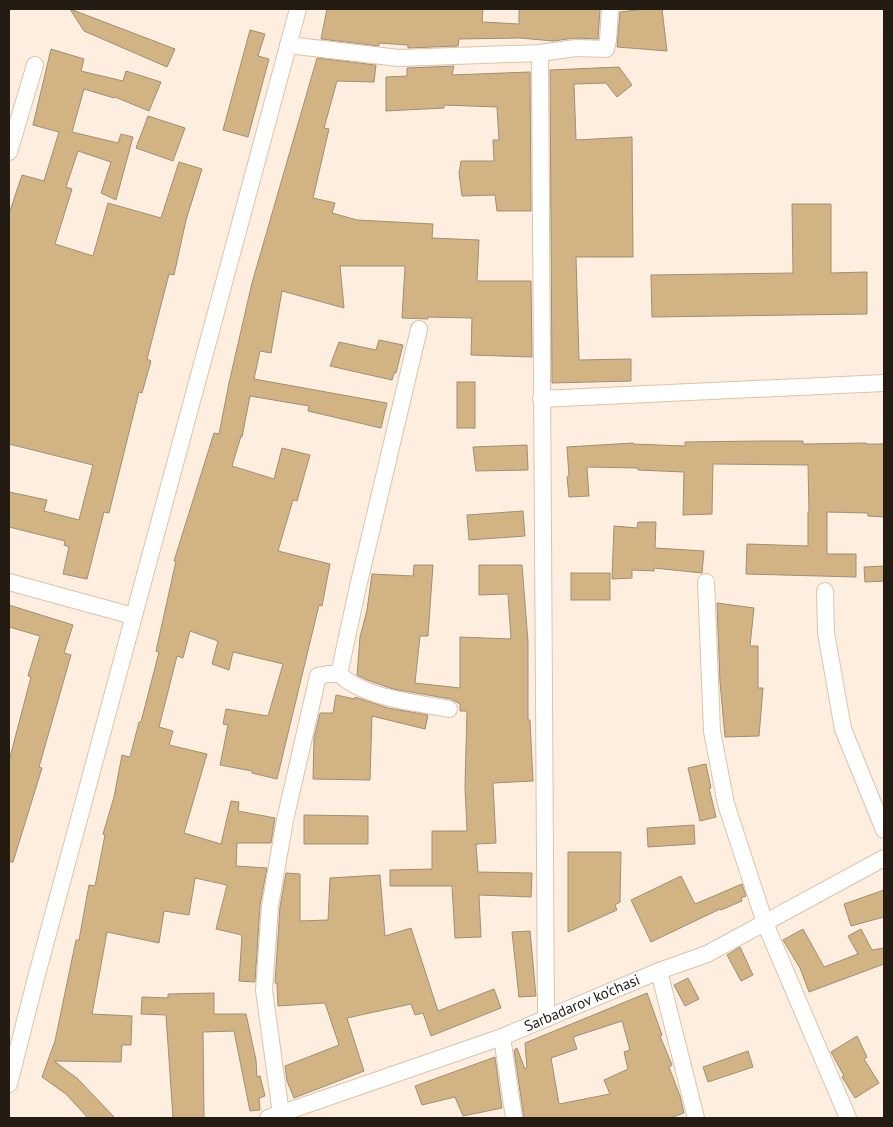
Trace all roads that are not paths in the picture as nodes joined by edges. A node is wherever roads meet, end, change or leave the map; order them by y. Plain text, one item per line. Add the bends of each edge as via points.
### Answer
1 (298, 9) edge
2 (610, 9) edge
3 (288, 45) junction
4 (540, 53) junction
5 (35, 65) dead end
6 (9, 152) edge
7 (419, 329) dead end
8 (884, 383) edge
9 (541, 399) junction
10 (9, 582) edge
11 (706, 582) dead end
12 (825, 591) dead end
13 (133, 616) junction
14 (339, 674) junction
15 (449, 709) dead end
16 (884, 830) edge
17 (884, 858) edge
18 (766, 923) junction
19 (659, 971) junction
20 (546, 1018) junction
21 (502, 1037) junction
22 (9, 1084) edge
23 (274, 1116) edge
24 (514, 1118) edge
25 (696, 1118) edge
26 (848, 1118) edge

1 - 3 street
2 - 4 street via 606,49 576,48
3 - 4 street via 399,58
3 - 13 street
4 - 9 street
5 - 6 street
7 - 14 street
8 - 9 street
9 - 20 street
10 - 13 street
11 - 18 street via 712,731 726,804
12 - 16 street via 826,633 843,729
13 - 22 street
14 - 15 street via 346,681 374,694
14 - 23 street via 318,676 285,820 270,906 264,990
17 - 18 street, Sarbadarov ko'chasi
18 - 19 street, Sarbadarov ko'chasi via 707,954
18 - 26 street
19 - 20 street, Sarbadarov ko'chasi
19 - 25 street
20 - 21 street, Sarbadarov ko'chasi
21 - 23 street, Sarbadarov ko'chasi
21 - 24 street

